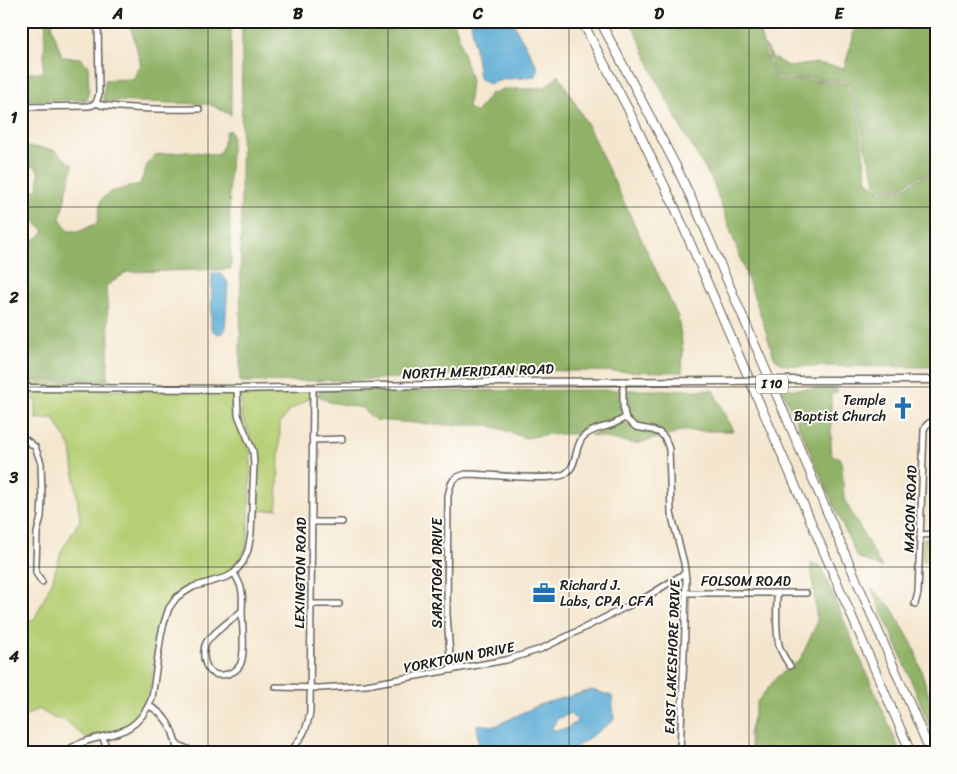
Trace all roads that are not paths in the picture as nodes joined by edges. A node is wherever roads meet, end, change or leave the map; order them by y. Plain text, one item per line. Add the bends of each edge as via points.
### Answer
1 (98, 21) edge
2 (582, 21) edge
3 (600, 21) edge
4 (96, 103) junction
5 (21, 107) edge
6 (199, 109) dead end
7 (936, 380) edge
8 (623, 381) junction
9 (21, 388) edge
10 (313, 388) junction
11 (237, 389) junction
12 (625, 418) junction
13 (936, 421) edge
14 (21, 436) edge
15 (342, 439) dead end
16 (313, 440) junction
17 (312, 522) junction
18 (342, 522) dead end
19 (920, 534) junction
20 (936, 534) edge
21 (234, 573) junction
22 (685, 573) junction
23 (42, 582) dead end
24 (777, 592) junction
25 (686, 593) junction
26 (806, 593) dead end
27 (311, 604) junction
28 (340, 604) dead end
29 (915, 604) dead end
30 (242, 611) junction
31 (790, 666) dead end
32 (451, 670) junction
33 (276, 687) dead end
34 (311, 688) junction
35 (149, 706) junction
36 (103, 738) junction
37 (177, 744) junction
38 (64, 753) edge
39 (108, 753) edge
40 (177, 753) edge
41 (196, 753) edge
42 (290, 753) edge
43 (680, 753) edge
44 (910, 753) edge
45 (931, 753) edge

1 - 4 street via 99,94
2 - 44 highway, I 10 via 676,210
3 - 45 highway, I 10 via 699,215
4 - 5 street via 88,106
4 - 6 street via 132,108
7 - 8 main road, NORTH MERIDIAN ROAD, bridge
8 - 10 main road, NORTH MERIDIAN ROAD
8 - 12 street
9 - 11 main road, NORTH MERIDIAN ROAD
10 - 11 main road, NORTH MERIDIAN ROAD
10 - 16 street, LEXINGTON ROAD
11 - 21 street via 238,415 253,451 254,465 251,534 243,562
12 - 22 street, EAST LAKESHORE DRIVE via 636,427 660,433 668,442 671,513
12 - 32 street, SARATOGA DRIVE via 584,436 573,466 564,475 466,474 456,477 451,483 448,496 447,614
13 - 19 street, MACON ROAD via 929,422 924,430
14 - 23 street via 35,447 41,463 42,499 36,533 36,573
15 - 16 street
16 - 17 street, LEXINGTON ROAD
17 - 18 street
17 - 27 street, LEXINGTON ROAD
19 - 20 street
19 - 29 street, MACON ROAD
21 - 30 street via 241,586
21 - 35 street via 193,587 169,608
22 - 25 street, EAST LAKESHORE DRIVE
22 - 32 street, YORKTOWN DRIVE via 648,596 540,650 494,663
24 - 25 street, FOLSOM ROAD
24 - 26 street, FOLSOM ROAD
24 - 31 street via 779,646
25 - 43 street, EAST LAKESHORE DRIVE
27 - 28 street
27 - 34 street, LEXINGTON ROAD
30 - 30 street via 243,658 240,666 227,674 213,673 205,659 207,641
32 - 34 street, YORKTOWN DRIVE via 366,685
33 - 34 street, YORKTOWN DRIVE
34 - 42 street, LEXINGTON ROAD via 306,729
35 - 36 street via 127,729
35 - 37 street via 169,724
36 - 38 street via 85,741
36 - 39 street
37 - 40 street
37 - 41 street

